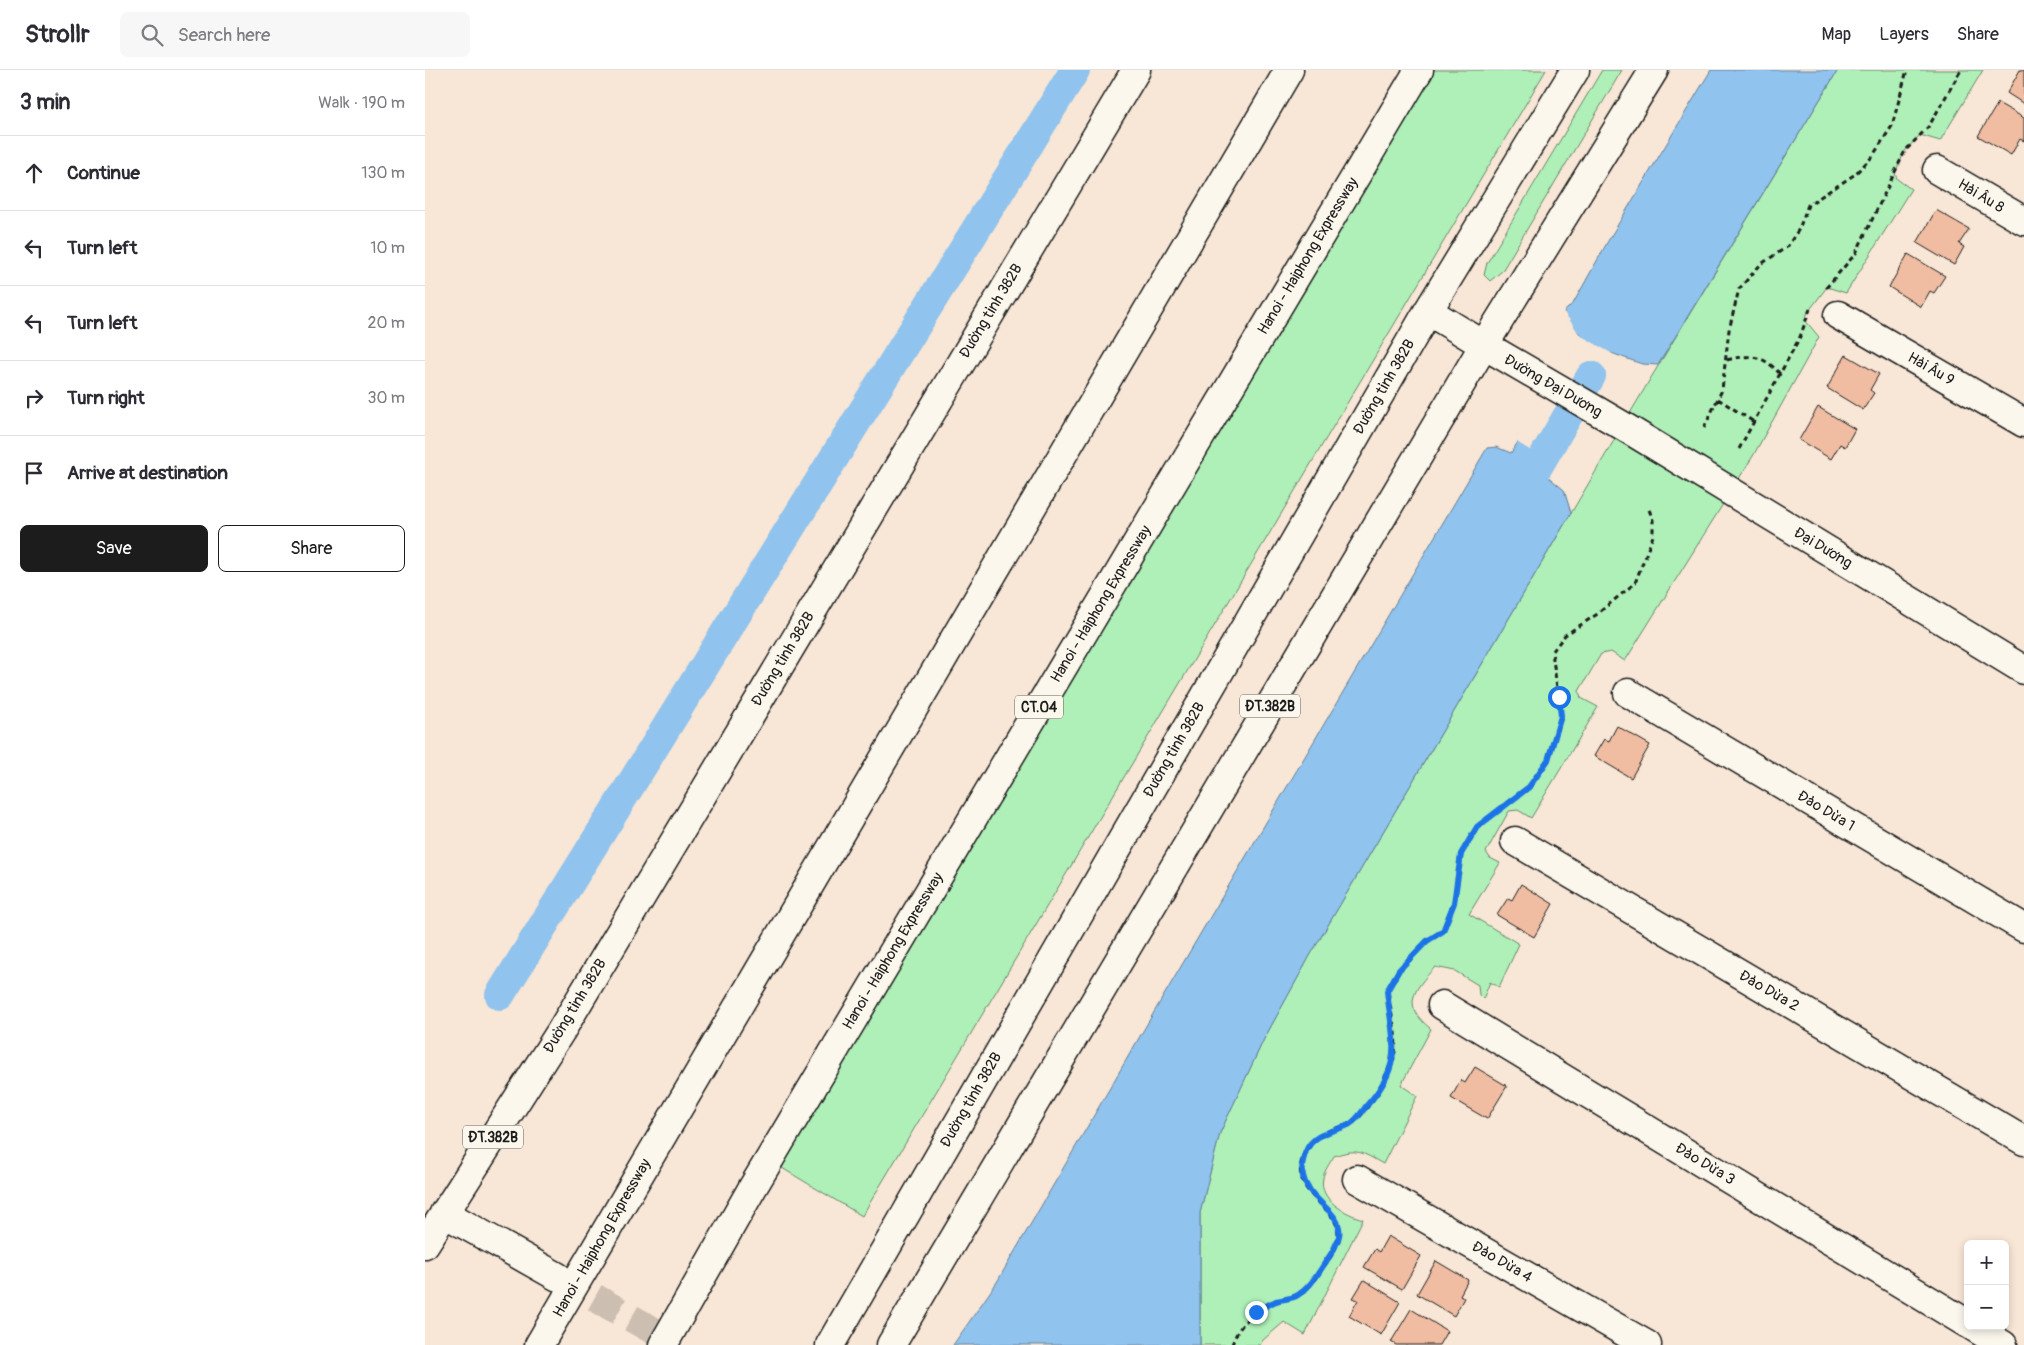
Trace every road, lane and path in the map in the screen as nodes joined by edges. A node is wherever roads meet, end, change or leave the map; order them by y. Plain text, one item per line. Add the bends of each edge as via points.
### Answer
1 (1135, 70) edge
2 (1289, 70) edge
3 (1419, 70) edge
4 (1575, 70) edge
5 (1655, 70) edge
6 (1907, 70) edge
7 (1961, 70) edge
8 (1937, 170) dead end
9 (2024, 221) edge
10 (1822, 293) dead end
11 (1812, 306) dead end
12 (1428, 311) junction
13 (1838, 315) dead end
14 (1484, 345) junction
15 (1727, 360) junction
16 (1780, 374) junction
17 (1718, 399) junction
18 (1754, 422) junction
19 (2024, 423) edge
20 (1623, 426) joint
21 (1704, 428) dead end
22 (1739, 449) dead end
23 (1648, 507) dead end
24 (2024, 670) edge
25 (1628, 693) dead end
26 (1515, 841) dead end
27 (2024, 928) edge
28 (1442, 1005) dead end
29 (2024, 1141) edge
30 (1357, 1179) dead end
31 (444, 1213) junction
32 (425, 1244) edge
33 (559, 1277) tunnel mouth
34 (1964, 1322) edge
35 (1979, 1330) edge
36 (539, 1345) edge
37 (663, 1345) edge
38 (830, 1345) edge
39 (891, 1345) edge
40 (1231, 1345) edge
41 (1647, 1345) edge
42 (2003, 1345) edge

1 - 31 main road, Đường tỉnh 382B / ĐT.382B via 561,1031
2 - 36 main road, Hanoi - Haiphong Expressway
3 - 37 main road, Hanoi - Haiphong Expressway / CT.04 via 758,1178
4 - 12 main road, Đường tỉnh 382B
5 - 14 main road, ĐT.382B
6 - 15 path via 1892,126 1872,157 1854,175 1808,205 1787,248 1761,264 1739,289 1729,330
7 - 10 path via 1929,126 1905,151 1856,253
8 - 9 main road, Hải Âu 8
11 - 16 path via 1807,312 1801,337
12 - 14 main road
12 - 38 main road, Đường tỉnh 382B
13 - 19 main road, Hải Âu 9
14 - 20 main road, Đường Đại Dương
14 - 39 main road, ĐT.382B
15 - 16 path via 1757,357 1770,363
15 - 17 path
16 - 18 path
17 - 18 path
17 - 21 path
18 - 22 path
20 - 24 main road, Đại Dương
23 - 40 path via 1653,520 1653,536 1635,583 1565,635 1552,652 1561,716 1548,760 1529,787 1477,827 1461,854 1454,903 1443,931 1427,941 1405,964 1387,991 1395,1051 1387,1076 1375,1097 1351,1124 1318,1137 1307,1148 1301,1173 1315,1198 1336,1220 1339,1235 1331,1254 1299,1295 1256,1312 1241,1326
25 - 27 main road, Đảo Dừa 1
26 - 29 main road, Đảo Dừa 2
28 - 34 main road, Đảo Dừa 3
30 - 41 main road, Đảo Dừa 4
31 - 32 main road, Đường tỉnh 382B / ĐT.382B
31 - 33 main road
35 - 42 main road

